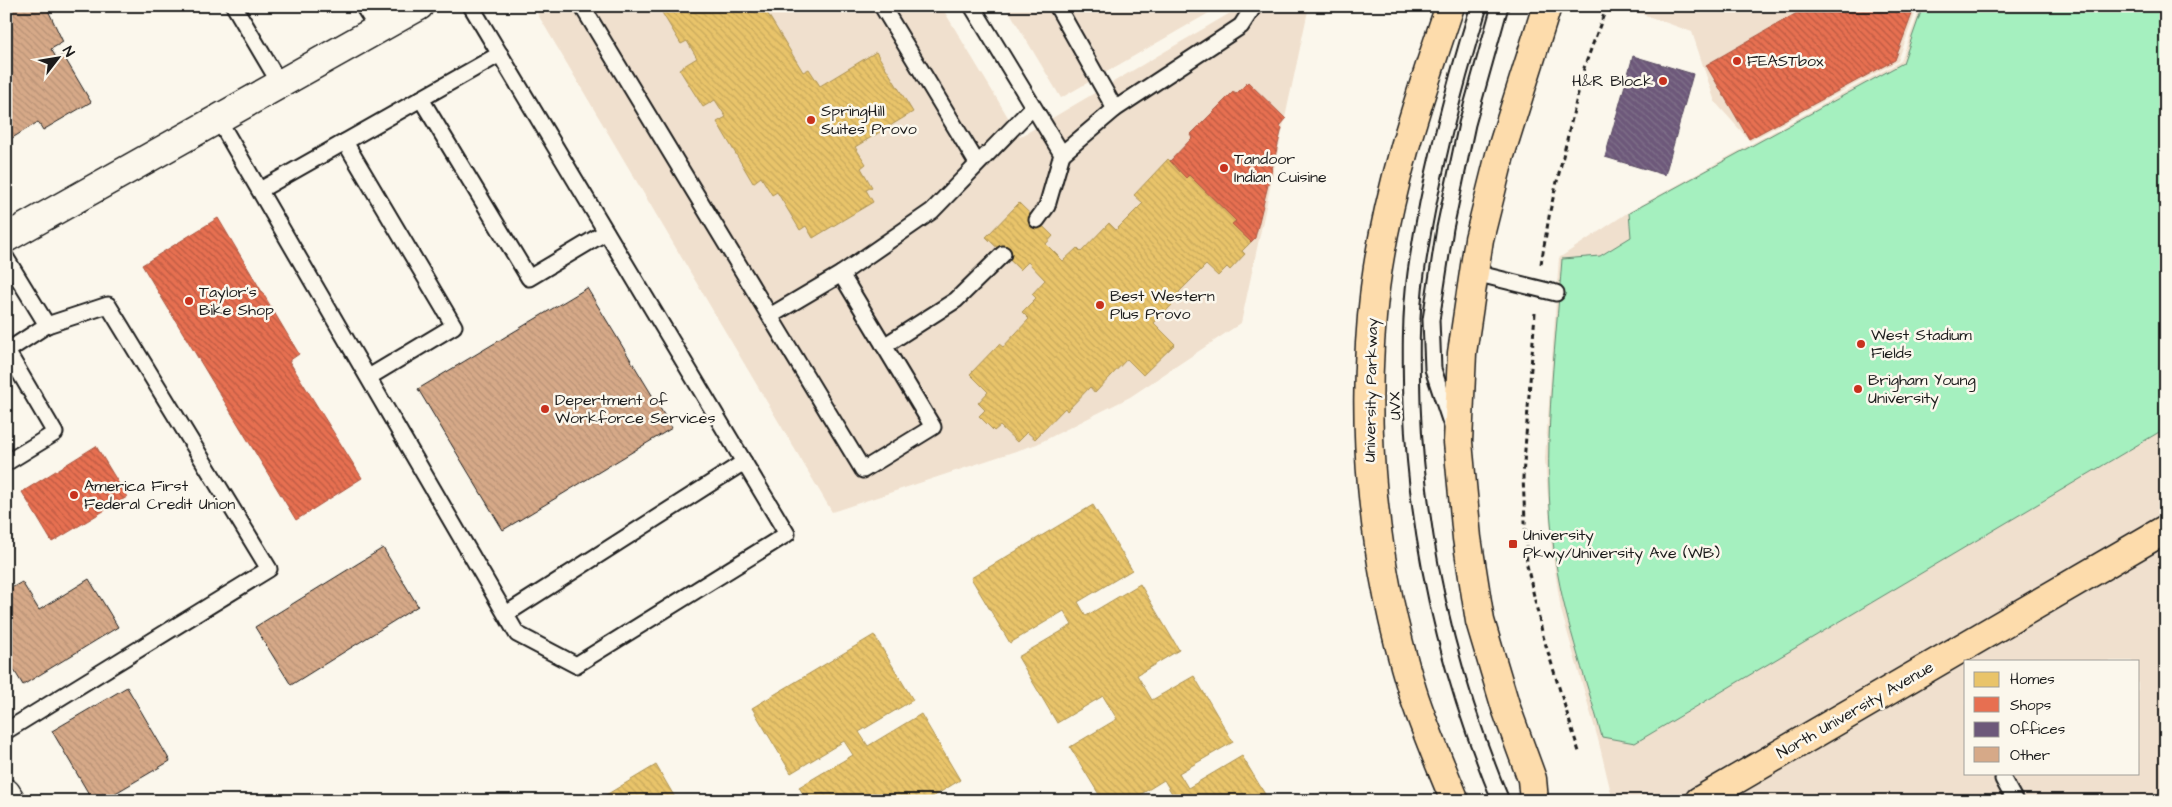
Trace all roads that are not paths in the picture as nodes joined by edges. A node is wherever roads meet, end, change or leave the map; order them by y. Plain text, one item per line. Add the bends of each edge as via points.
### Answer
1 (234, 6) edge
2 (363, 6) edge
3 (419, 6) edge
4 (471, 6) edge
5 (582, 6) edge
6 (882, 6) edge
7 (972, 6) edge
8 (1057, 6) edge
9 (1254, 6) edge
10 (1450, 6) edge
11 (1479, 6) edge
12 (1500, 6) edge
13 (1547, 6) edge
14 (378, 30) junction
15 (500, 54) junction
16 (280, 84) junction
17 (421, 99) junction
18 (1033, 107) junction
19 (1115, 109) junction
20 (218, 119) junction
21 (345, 142) junction
22 (1062, 154) junction
23 (977, 163) junction
24 (260, 190) junction
25 (1037, 220) dead end
26 (606, 232) junction
27 (6, 238) edge
28 (1003, 254) dead end
29 (6, 258) edge
30 (1474, 273) junction
31 (841, 274) junction
32 (1556, 293) dead end
33 (770, 316) junction
34 (47, 325) junction
35 (884, 346) junction
36 (368, 377) junction
37 (1458, 442) junction
38 (744, 462) junction
39 (6, 463) edge
40 (2166, 528) edge
41 (506, 614) junction
42 (6, 731) edge
43 (2002, 780) dead end
44 (6, 794) edge
45 (11, 801) edge
46 (1455, 801) edge
47 (1501, 801) edge
48 (1534, 801) edge
49 (1699, 801) edge
50 (2015, 801) edge

1 - 16 lane
2 - 14 lane
3 - 14 main road
4 - 15 lane
5 - 33 lane
6 - 23 lane
7 - 18 lane
8 - 19 lane
9 - 19 lane via 1241,26
10 - 46 main road, University Parkway via 1401,162 1387,223 1375,286 1368,404 1369,466 1396,630 1412,690
11 - 47 lane, UVX via 1449,112 1416,274 1411,378 1418,490 1437,606 1470,719
12 - 37 lane via 1467,124 1445,228 1431,320 1433,369
13 - 30 main road via 1500,155
14 - 16 main road
15 - 17 lane
15 - 26 lane
16 - 20 main road
17 - 21 lane
17 - 26 lane via 529,278
18 - 22 lane
18 - 23 lane
19 - 22 lane
20 - 24 lane
20 - 27 main road
21 - 24 lane
21 - 36 lane via 454,326
22 - 25 lane via 1047,206
23 - 31 lane via 932,211
24 - 36 lane
26 - 38 lane
28 - 35 lane via 956,300
29 - 34 lane
30 - 32 lane
30 - 37 main road via 1462,353
31 - 33 lane
31 - 35 lane
33 - 35 lane via 863,470 933,427
34 - 39 lane via 7,351 55,433
34 - 42 lane via 108,305 269,569
36 - 41 lane
37 - 48 main road via 1467,538 1480,621 1506,708 1532,779
38 - 41 lane
38 - 41 lane via 787,534 576,665 517,634
40 - 49 main road, North University Avenue
43 - 50 lane
44 - 45 main road

